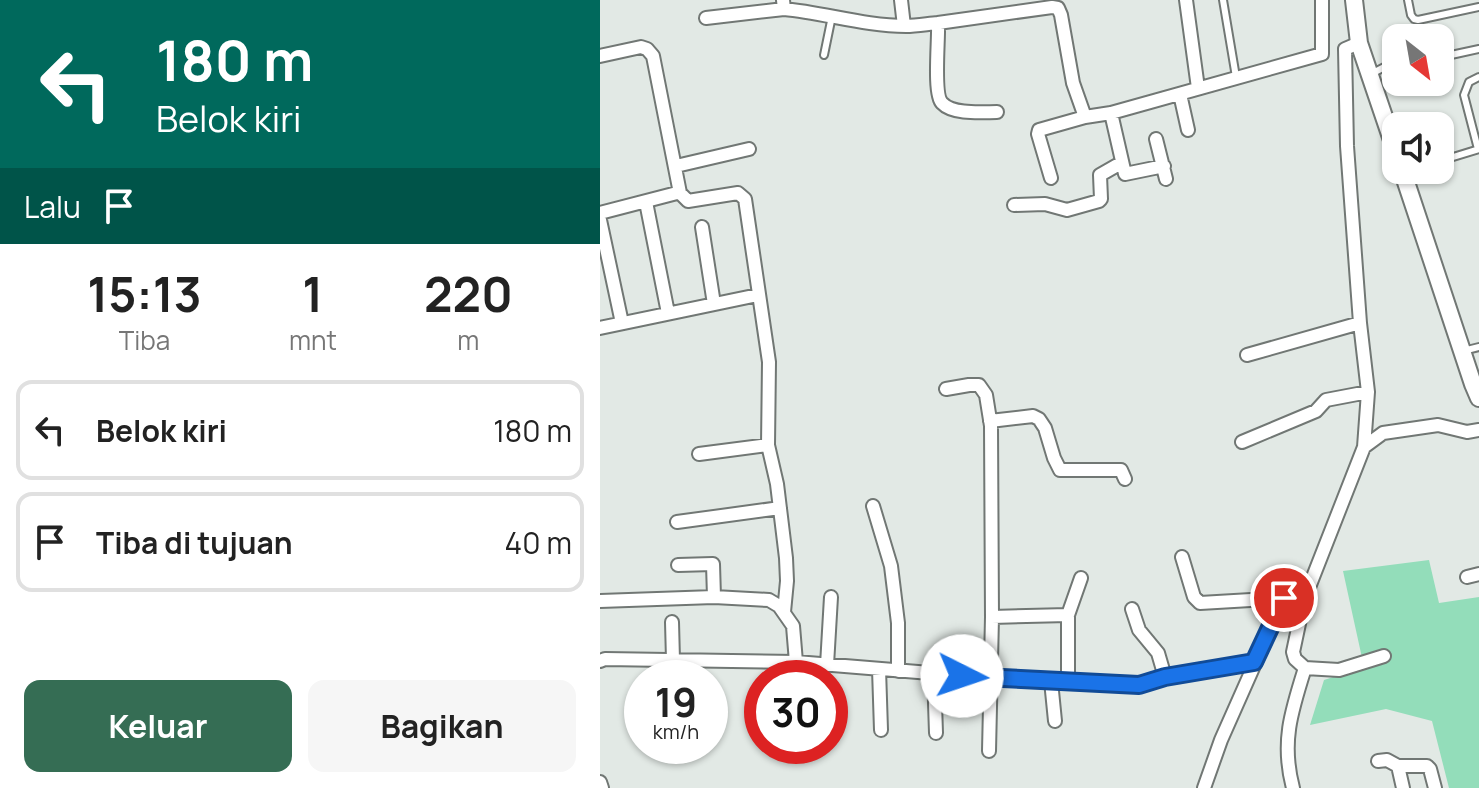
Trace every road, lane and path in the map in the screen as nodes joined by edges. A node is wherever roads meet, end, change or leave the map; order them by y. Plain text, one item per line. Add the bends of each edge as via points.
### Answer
1 (901, 0) edge
2 (1186, 0) edge
3 (1223, 0) edge
4 (1322, 0) edge
5 (1354, 0) edge
6 (1408, 0) edge
7 (784, 4) edge
8 (1479, 7) edge
9 (832, 16) junction
10 (706, 18) dead end
11 (938, 23) junction
12 (904, 26) junction
13 (1359, 43) junction
14 (1479, 49) edge
15 (1454, 54) edge
16 (824, 55) dead end
17 (600, 56) edge
18 (1382, 68) edge
19 (1369, 74) junction
20 (1236, 77) junction
21 (1479, 77) edge
22 (1198, 88) junction
23 (1180, 94) junction
24 (997, 112) dead end
25 (1382, 112) edge
26 (1111, 113) junction
27 (1085, 117) junction
28 (1188, 130) dead end
29 (1156, 139) dead end
30 (749, 149) dead end
31 (1479, 149) edge
32 (1454, 157) edge
33 (1121, 163) junction
34 (676, 166) junction
35 (1051, 178) dead end
36 (1408, 184) edge
37 (680, 193) junction
38 (646, 202) junction
39 (1014, 205) dead end
40 (600, 213) edge
41 (600, 220) edge
42 (702, 227) dead end
43 (758, 295) junction
44 (714, 304) junction
45 (668, 313) junction
46 (622, 323) junction
47 (1354, 324) junction
48 (600, 328) edge
49 (1479, 347) edge
50 (1462, 351) junction
51 (1247, 355) dead end
52 (946, 389) dead end
53 (1363, 393) junction
54 (1479, 398) edge
55 (990, 421) junction
56 (1479, 430) edge
57 (1242, 442) dead end
58 (768, 445) junction
59 (1364, 447) junction
60 (699, 454) dead end
61 (1125, 479) dead end
62 (873, 506) dead end
63 (780, 508) junction
64 (677, 522) dead end
65 (1182, 557) dead end
66 (678, 565) dead end
67 (1081, 578) dead end
68 (714, 597) junction
69 (831, 597) dead end
70 (1295, 599) junction
71 (600, 601) edge
72 (1132, 609) dead end
73 (784, 612) junction
74 (1068, 615) junction
75 (992, 617) junction
76 (672, 622) dead end
77 (1384, 656) dead end
78 (600, 660) edge
79 (673, 660) joint
80 (796, 660) edge
81 (827, 660) edge
82 (1254, 662) junction
83 (848, 667) edge
84 (1305, 668) junction
85 (879, 669) junction
86 (898, 671) junction
87 (934, 673) junction
88 (1165, 677) junction
89 (991, 678) junction
90 (1051, 681) junction
91 (1068, 682) junction
92 (1055, 721) dead end
93 (881, 730) dead end
94 (936, 733) dead end
95 (989, 751) dead end
96 (1378, 761) dead end
97 (1398, 766) junction
98 (600, 782) edge
99 (602, 788) edge
100 (1204, 788) edge
101 (1293, 788) edge
102 (1403, 788) edge
103 (1435, 788) edge

1 - 12 street
2 - 22 street
3 - 20 lane
4 - 20 street via 1322,54
5 - 13 street
6 - 8 lane via 1411,15 1418,20
7 - 9 street
7 - 10 street
9 - 12 street
9 - 16 lane
11 - 12 street
11 - 24 street via 941,103 965,112
11 - 27 street via 1058,8
13 - 19 street
13 - 47 street via 1345,49
14 - 15 lane
17 - 34 street via 641,47 653,56
18 - 19 lane
19 - 25 street
20 - 22 street
21 - 31 lane via 1469,82 1464,95
22 - 23 street
23 - 26 street
23 - 28 street
26 - 27 street
26 - 33 street
27 - 35 street via 1039,130
29 - 33 street via 1165,173 1127,175
30 - 34 street
31 - 32 lane
33 - 39 street via 1100,175 1099,201 1067,210
34 - 37 street
36 - 50 street
37 - 38 street
37 - 43 street via 688,201 743,196
38 - 40 street
38 - 45 street
41 - 46 street
42 - 44 street
43 - 44 street
43 - 58 street via 769,362
44 - 45 street
45 - 46 street
46 - 48 street
47 - 51 street
47 - 53 street
49 - 50 lane
50 - 54 street
52 - 55 street via 979,385
53 - 57 street via 1326,400 1316,411
53 - 59 street
55 - 61 street via 1033,416 1042,422 1060,470 1121,470
55 - 75 street
56 - 59 street via 1438,425 1383,433
58 - 60 street
58 - 63 street
59 - 70 street
62 - 86 street via 891,566
63 - 64 street
63 - 73 street via 787,581
65 - 70 street via 1200,603
66 - 68 street via 713,564
67 - 74 street
68 - 71 street
68 - 73 street via 774,601
69 - 81 street
70 - 82 street
70 - 84 street via 1293,652
72 - 88 street via 1139,630 1158,653
73 - 80 street via 793,626
74 - 75 street
74 - 91 street
75 - 89 street
76 - 79 street
77 - 84 street via 1339,670
78 - 79 street
82 - 88 street
82 - 100 street
83 - 85 street
84 - 101 street via 1287,736
85 - 86 street
85 - 93 street
86 - 87 street
87 - 89 street
87 - 94 street
88 - 91 street via 1139,685
89 - 90 street
89 - 95 street
90 - 91 street
90 - 92 street
96 - 97 street
97 - 102 street
97 - 103 street via 1427,766
98 - 99 street

